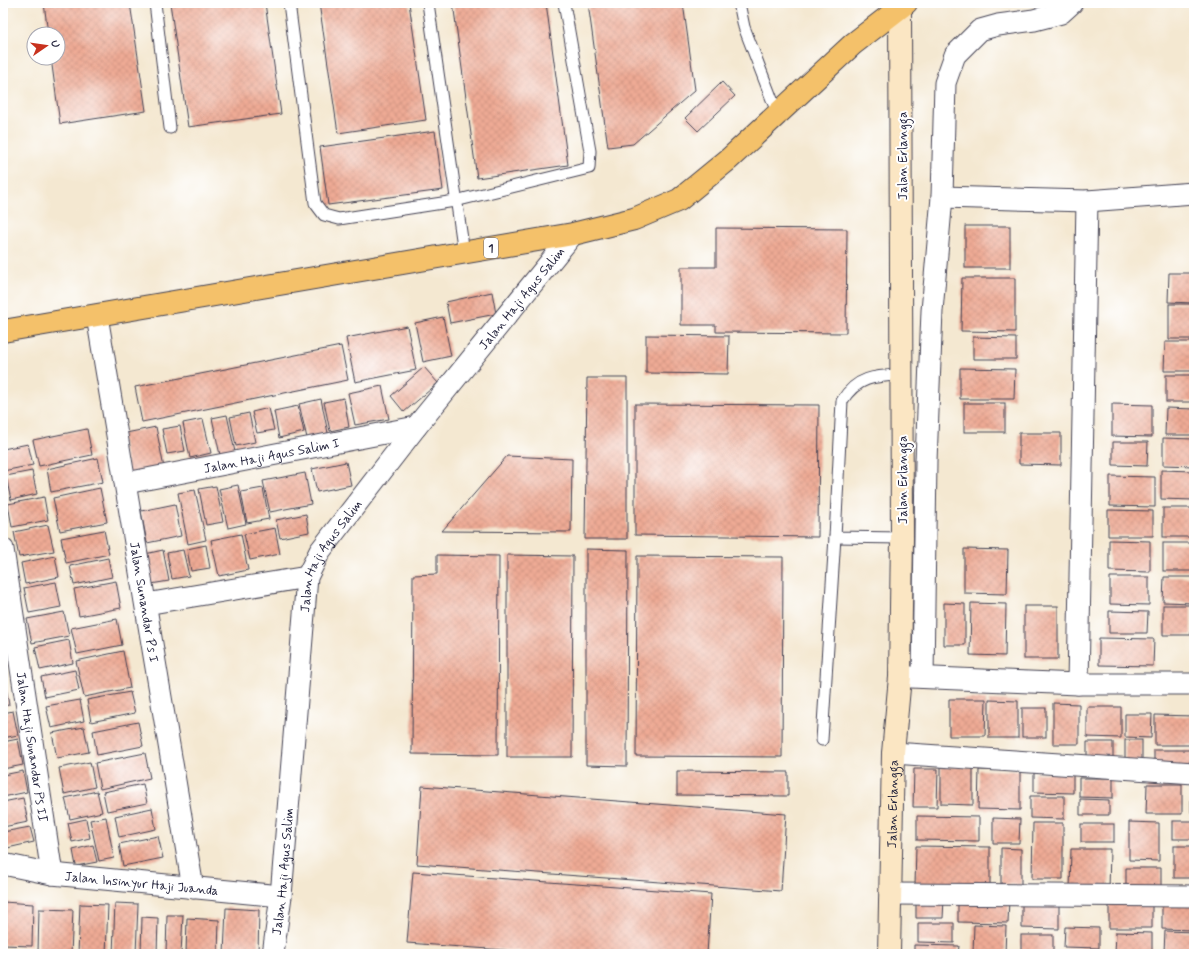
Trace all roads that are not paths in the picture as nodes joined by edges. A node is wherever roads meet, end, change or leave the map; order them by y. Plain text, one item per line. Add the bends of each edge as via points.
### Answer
1 (155, 3) edge
2 (289, 3) edge
3 (428, 3) edge
4 (564, 3) edge
5 (739, 3) edge
6 (1072, 3) edge
7 (903, 5) edge
8 (778, 115) junction
9 (170, 128) dead end
10 (1194, 193) edge
11 (942, 197) junction
12 (455, 200) junction
13 (1087, 201) junction
14 (574, 234) junction
15 (464, 253) junction
16 (96, 316) junction
17 (3, 331) edge
18 (902, 375) junction
19 (416, 427) junction
20 (126, 483) junction
21 (835, 537) junction
22 (902, 538) junction
23 (3, 549) edge
24 (307, 577) junction
25 (146, 604) junction
26 (900, 677) junction
27 (924, 677) junction
28 (1078, 684) junction
29 (1194, 684) edge
30 (822, 740) dead end
31 (893, 753) junction
32 (1194, 773) edge
33 (3, 864) edge
34 (52, 874) junction
35 (193, 888) junction
36 (891, 894) junction
37 (281, 896) junction
38 (1194, 896) edge
39 (273, 954) edge
40 (889, 954) edge

1 - 9 lane
2 - 12 lane via 315,203 324,214 339,219
3 - 12 lane
4 - 12 lane via 590,152 589,168
5 - 8 lane via 744,27
6 - 11 street via 1061,13 980,30 955,55 945,83
7 - 8 highway, 1 via 853,44
7 - 18 street, Jalan Erlangga
8 - 14 highway, 1 via 680,200 634,219
10 - 13 street
11 - 13 street
11 - 27 street via 932,311
12 - 15 lane
13 - 28 street
14 - 15 highway, 1
14 - 19 street, Jalan Haji Agus Salim
15 - 16 highway, 1
16 - 17 highway, 1
16 - 20 street, Jalan Sunandar Ps I
18 - 21 lane via 874,376 858,383 848,391 842,401
18 - 22 street, Jalan Erlangga
19 - 20 street, Jalan Haji Agus Salim I
19 - 24 street, Jalan Haji Agus Salim via 320,551
20 - 25 street, Jalan Sunandar Ps I
21 - 22 lane
21 - 30 lane
22 - 26 street, Jalan Erlangga
23 - 34 street, Jalan Haji Sunandar Ps II
24 - 25 street
24 - 37 street, Jalan Haji Agus Salim
25 - 35 street, Jalan Sunandar Ps I
26 - 27 street
26 - 31 street, Jalan Erlangga
27 - 28 street
28 - 29 street
31 - 32 street
31 - 36 street, Jalan Erlangga
33 - 34 street, Jalan Insinyur Haji Juanda
34 - 35 street, Jalan Insinyur Haji Juanda
35 - 37 street, Jalan Insinyur Haji Juanda
36 - 38 street
36 - 40 street, Jalan Erlangga
37 - 39 street, Jalan Haji Agus Salim

